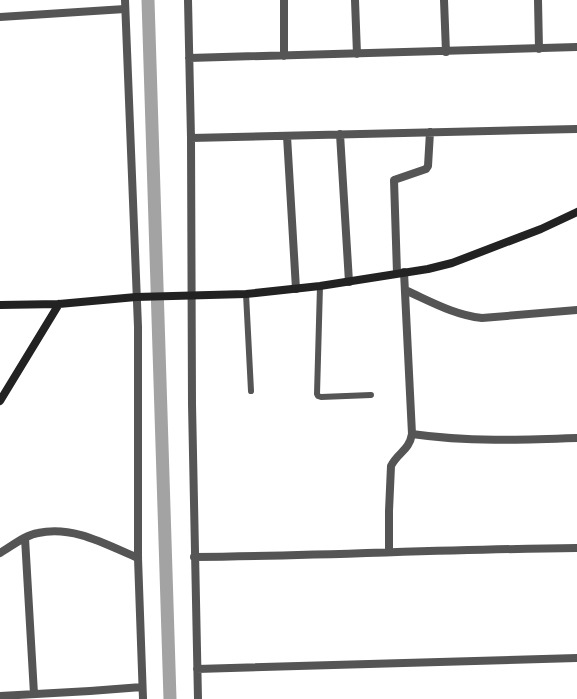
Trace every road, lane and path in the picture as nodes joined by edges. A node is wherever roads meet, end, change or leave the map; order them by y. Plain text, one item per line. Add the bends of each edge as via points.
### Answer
1 (125, 0) edge
2 (188, 0) edge
3 (284, 0) edge
4 (355, 0) edge
5 (444, 0) edge
6 (538, 0) edge
7 (125, 9) junction
8 (0, 17) edge
9 (577, 47) edge
10 (539, 49) junction
11 (446, 52) junction
12 (357, 54) junction
13 (284, 56) junction
14 (189, 58) junction
15 (577, 129) edge
16 (430, 132) junction
17 (340, 134) junction
18 (287, 136) junction
19 (191, 138) junction
20 (577, 212) edge
21 (401, 273) junction
22 (349, 282) junction
23 (320, 286) junction
24 (296, 289) junction
25 (405, 290) junction
26 (246, 294) junction
27 (191, 295) junction
28 (136, 297) junction
29 (59, 304) junction
30 (0, 305) edge
31 (577, 310) edge
32 (251, 391) dead end
33 (371, 395) dead end
34 (0, 401) edge
35 (412, 434) junction
36 (577, 438) edge
37 (26, 538) junction
38 (577, 548) edge
39 (389, 552) junction
40 (0, 553) edge
41 (194, 557) junction
42 (138, 558) junction
43 (577, 658) edge
44 (197, 669) junction
45 (142, 687) junction
46 (34, 694) junction
47 (0, 696) edge
48 (142, 699) edge
49 (198, 699) edge

1 - 7 street
2 - 14 street
3 - 13 street
4 - 12 street
5 - 11 street
6 - 10 street
7 - 8 street
7 - 28 street
9 - 10 street
10 - 11 street
11 - 12 street
12 - 13 street
13 - 14 street
14 - 19 street
15 - 16 street
16 - 17 street
16 - 21 street via 426,169 394,180
17 - 18 street
17 - 22 street
18 - 19 street
18 - 24 street
19 - 27 street
20 - 21 street via 541,229 452,263
21 - 22 street
21 - 25 street
22 - 23 street
23 - 24 street
23 - 33 lane via 317,394
24 - 26 street
25 - 31 street via 468,317
25 - 35 street
26 - 27 street
26 - 32 lane
27 - 28 street
27 - 41 street
28 - 29 street
28 - 42 street
29 - 30 street
29 - 34 street
35 - 36 street via 472,440
35 - 39 street via 408,446 391,466
37 - 40 street
37 - 42 street via 37,533 70,532
37 - 46 street
38 - 39 street
39 - 41 street
41 - 44 street
42 - 45 street
43 - 44 street
44 - 49 street
45 - 46 street
45 - 48 street
46 - 47 street

